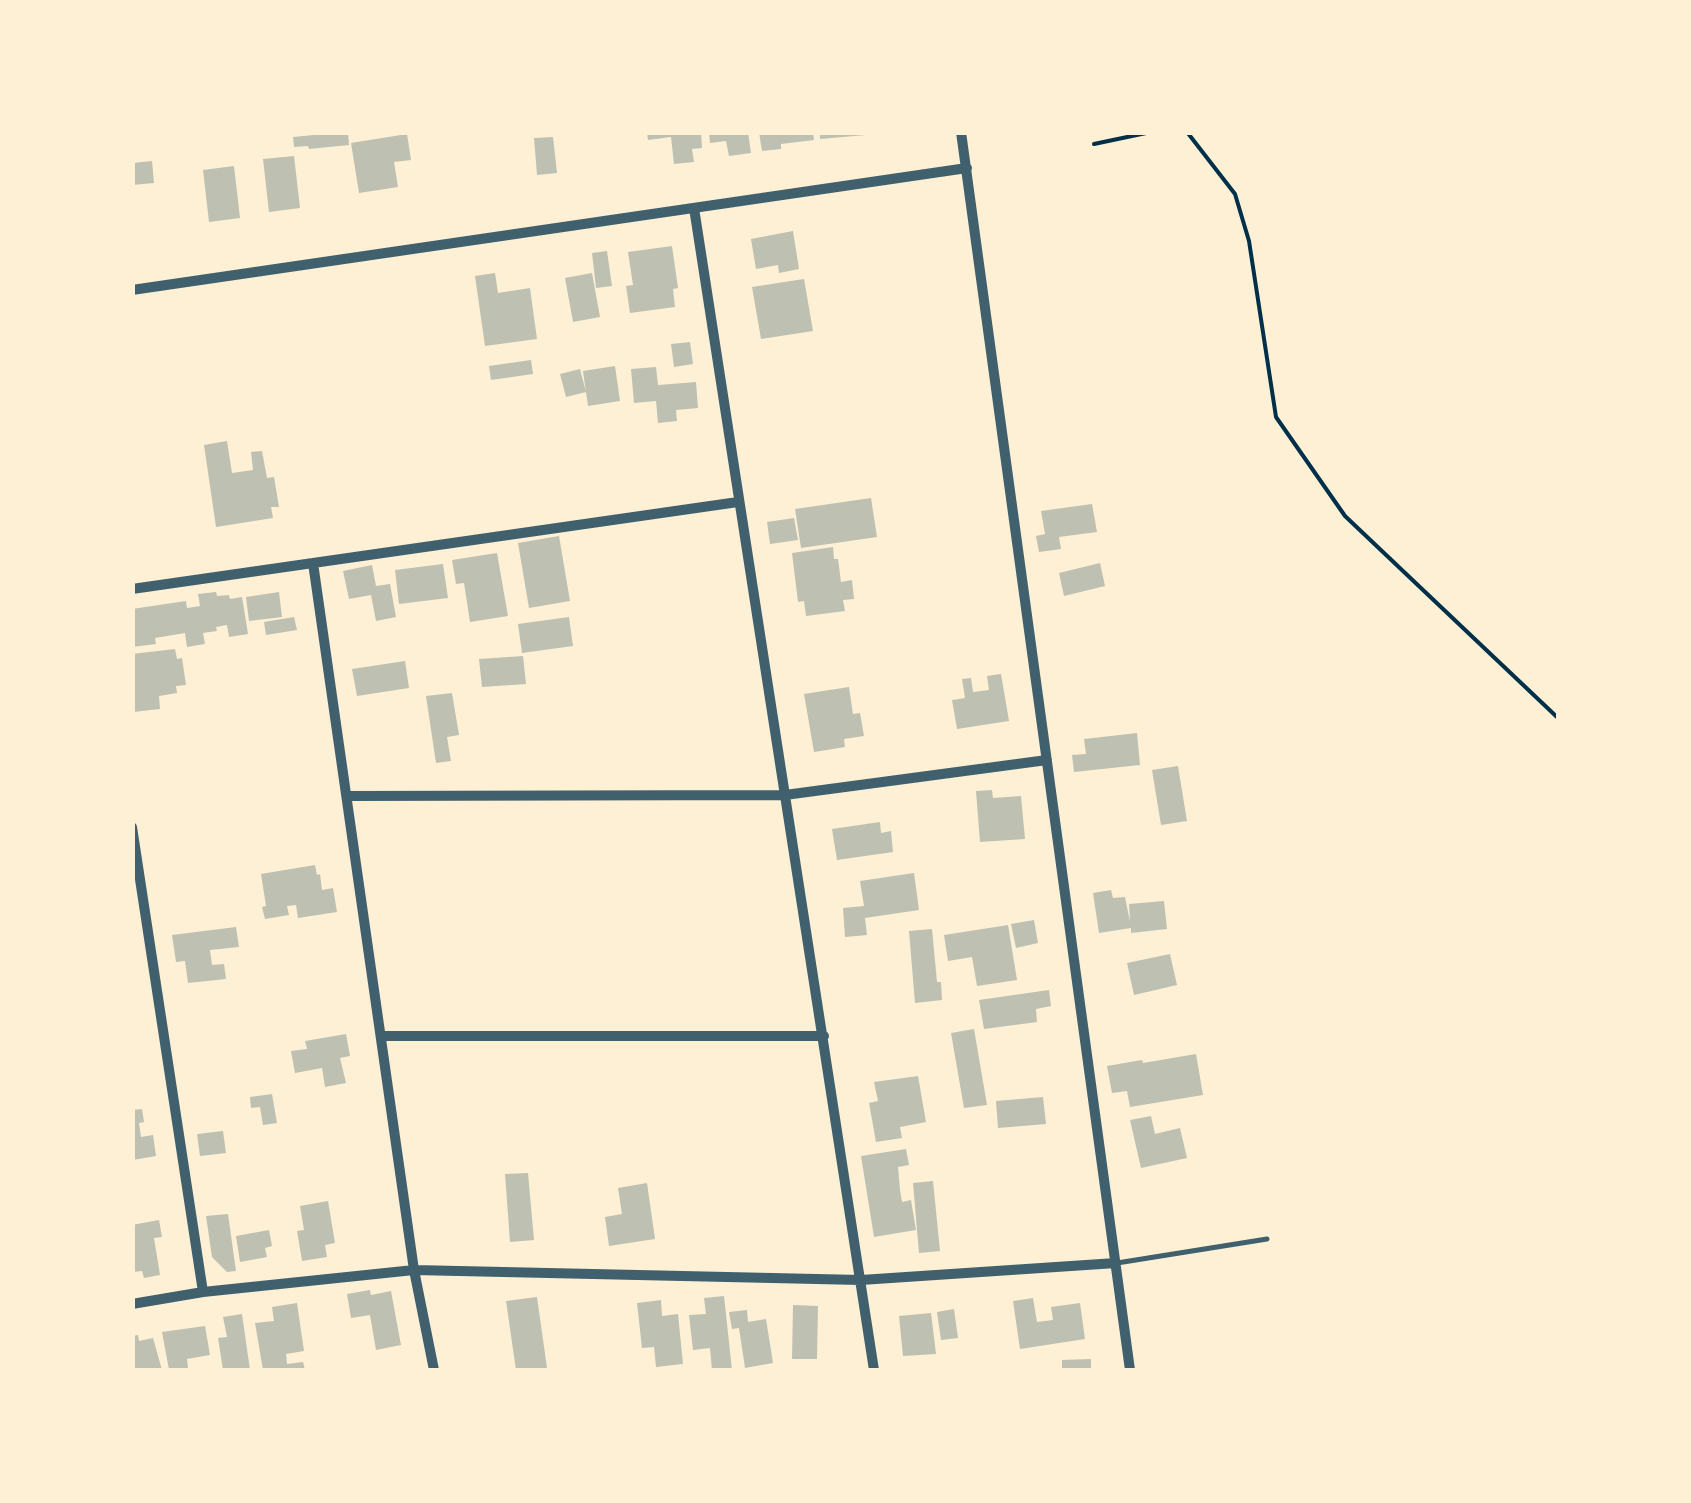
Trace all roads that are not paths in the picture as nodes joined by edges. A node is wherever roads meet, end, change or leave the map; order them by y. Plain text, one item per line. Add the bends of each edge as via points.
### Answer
1 (962, 132) edge
2 (967, 168) junction
3 (694, 208) junction
4 (132, 290) edge
5 (738, 502) junction
6 (313, 563) junction
7 (132, 589) edge
8 (1047, 760) junction
9 (786, 795) junction
10 (347, 796) junction
11 (132, 827) edge
12 (381, 1036) junction
13 (824, 1036) junction
14 (1267, 1238) dead end
15 (1116, 1264) junction
16 (414, 1270) junction
17 (861, 1280) junction
18 (203, 1292) junction
19 (132, 1304) edge
20 (434, 1370) edge
21 (874, 1370) edge
22 (1130, 1370) edge

1 - 2 street
2 - 3 street
2 - 8 street
3 - 4 street
3 - 5 street
5 - 6 street
5 - 9 street
6 - 7 street
6 - 10 street
8 - 9 street
8 - 15 street
9 - 10 street
9 - 13 street
10 - 12 street
11 - 18 street
12 - 13 street
12 - 16 street
13 - 17 street
14 - 15 lane
15 - 17 street
15 - 22 street
16 - 17 street
16 - 18 street
16 - 20 street
17 - 21 street
18 - 19 street

